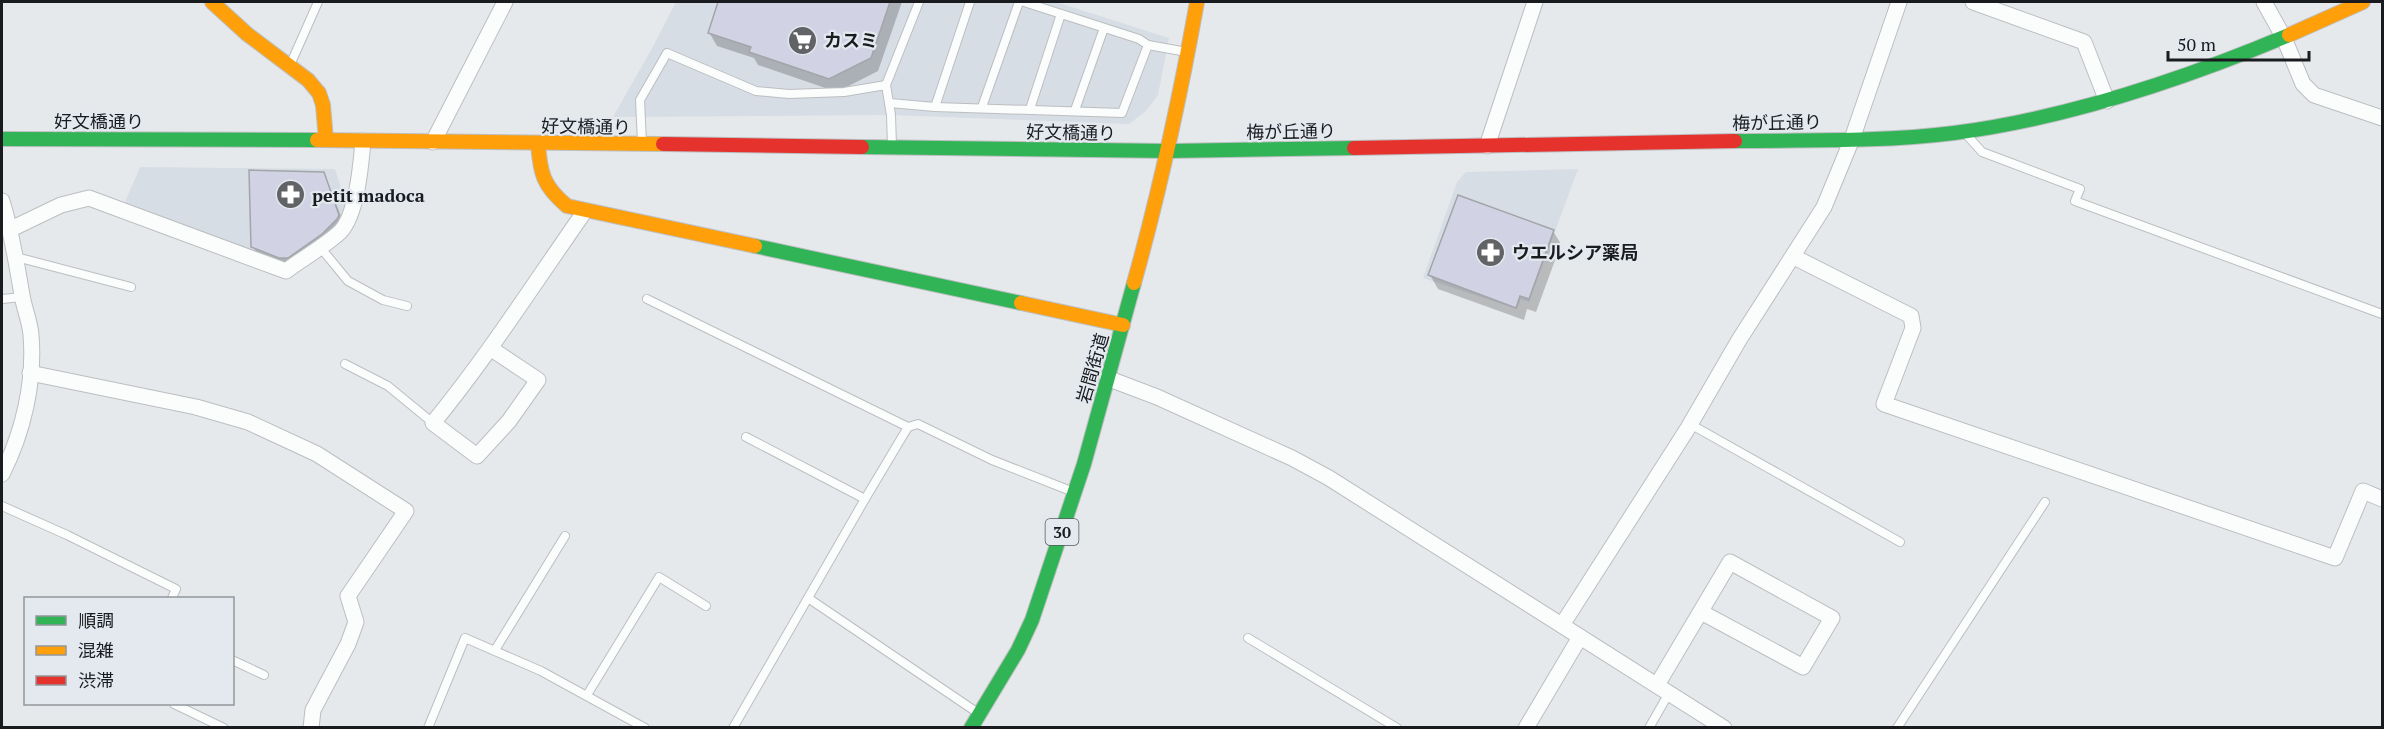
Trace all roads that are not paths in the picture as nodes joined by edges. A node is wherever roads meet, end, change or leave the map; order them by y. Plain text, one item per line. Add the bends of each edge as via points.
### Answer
1 (212, 2) edge
2 (318, 2) edge
3 (919, 2) edge
4 (970, 2) edge
5 (1019, 2) edge
6 (1024, 2) edge
7 (1197, 2) edge
8 (1535, 2) edge
9 (1899, 2) edge
10 (1973, 2) edge
11 (2264, 2) edge
12 (2362, 2) edge
13 (501, 3) edge
14 (1061, 14) junction
15 (1104, 28) junction
16 (2284, 38) junction
17 (1148, 45) junction
18 (1188, 53) junction
19 (290, 66) junction
20 (886, 85) junction
21 (2107, 101) junction
22 (890, 103) junction
23 (935, 107) junction
24 (982, 107) junction
25 (1030, 109) junction
26 (1075, 110) junction
27 (2382, 118) edge
28 (1964, 132) junction
29 (2, 139) edge
30 (1852, 139) junction
31 (326, 140) junction
32 (363, 141) junction
33 (433, 142) junction
34 (538, 143) junction
35 (642, 145) junction
36 (1487, 146) junction
37 (892, 148) junction
38 (1169, 151) junction
39 (2, 201) edge
40 (585, 211) junction
41 (8, 234) edge
42 (319, 246) junction
43 (16, 257) junction
44 (1794, 257) junction
45 (131, 287) dead end
46 (22, 297) junction
47 (2, 298) edge
48 (647, 299) dead end
49 (408, 306) dead end
50 (2382, 314) edge
51 (1123, 325) junction
52 (490, 348) junction
53 (345, 363) dead end
54 (30, 373) junction
55 (1107, 378) junction
56 (434, 423) junction
57 (1690, 424) junction
58 (908, 427) junction
59 (746, 437) dead end
60 (2, 474) edge
61 (1076, 493) junction
62 (865, 499) junction
63 (2382, 499) edge
64 (2045, 502) dead end
65 (2, 506) edge
66 (565, 536) dead end
67 (1900, 542) dead end
68 (172, 597) edge
69 (808, 598) junction
70 (706, 606) dead end
71 (1701, 612) junction
72 (1562, 625) junction
73 (1580, 637) junction
74 (1248, 638) dead end
75 (495, 650) junction
76 (234, 661) edge
77 (264, 675) dead end
78 (1663, 689) junction
79 (586, 694) junction
80 (176, 705) edge
81 (980, 714) junction
82 (224, 728) edge
83 (311, 728) edge
84 (428, 728) edge
85 (645, 728) edge
86 (733, 728) edge
87 (971, 728) edge
88 (1397, 728) edge
89 (1526, 728) edge
90 (1649, 728) edge
91 (1724, 728) edge
92 (1897, 728) edge

1 - 19 street
2 - 19 lane
3 - 20 lane
4 - 23 lane
5 - 24 lane
6 - 14 lane
7 - 18 street, 岩間街道 / 30
8 - 36 street
9 - 30 street
10 - 21 street via 2084,42
11 - 16 street
12 - 16 street, 梅が丘通り
13 - 33 street
14 - 15 lane
14 - 25 lane
15 - 17 lane
15 - 26 lane
16 - 21 street, 梅が丘通り
16 - 27 street via 2303,84 2314,95
17 - 18 lane
17 - 26 lane via 1122,113
18 - 38 street, 岩間街道 / 30
19 - 31 street via 319,93
20 - 22 lane
20 - 35 lane via 844,92 756,91 667,53 640,100
21 - 28 street, 梅が丘通り
22 - 23 lane
22 - 37 lane
23 - 24 lane
24 - 25 lane
25 - 26 lane
28 - 30 street, 梅が丘通り
28 - 50 lane via 1982,152 2080,189 2075,201
29 - 31 street, 好文橋通り
30 - 36 street, 梅が丘通り
30 - 44 street via 1824,207
31 - 32 street, 好文橋通り
32 - 33 street, 好文橋通り
32 - 42 street via 351,210 341,231
33 - 34 street, 好文橋通り
34 - 35 street, 好文橋通り
34 - 40 street via 541,179 552,195 567,206
35 - 37 street, 好文橋通り
36 - 38 street, 梅が丘通り
37 - 38 street, 好文橋通り
38 - 51 street, 岩間街道 / 30
39 - 41 street
40 - 51 street
40 - 52 street
41 - 42 street via 61,205 89,198 286,270
41 - 43 street
42 - 49 lane via 348,281 383,300
43 - 45 lane
43 - 46 street
44 - 57 street
44 - 63 street via 1911,316 1913,328 1884,404 2335,558 2363,491
46 - 47 lane
46 - 54 street via 31,335
48 - 58 lane
51 - 55 street, 岩間街道 / 30
52 - 56 street
52 - 56 street via 538,380 509,421 477,456
53 - 56 lane via 388,386
54 - 60 street via 27,404
54 - 83 street via 196,407 248,422 317,454 406,511 348,596 356,622 314,710
55 - 61 street, 岩間街道 / 30
55 - 72 street via 1157,397 1329,478
57 - 67 lane
57 - 72 street
58 - 61 lane via 918,424 992,460
58 - 62 lane
59 - 62 lane
61 - 81 street, 岩間街道 / 30 via 1032,620
62 - 69 lane
64 - 92 lane
65 - 68 lane via 148,574 176,589
66 - 75 lane
69 - 81 lane
69 - 86 lane
70 - 79 lane via 659,577
71 - 71 street via 1730,562 1832,618 1803,667
71 - 78 street
72 - 73 street
73 - 78 street
73 - 89 street
74 - 88 lane
75 - 79 lane
75 - 84 lane via 465,638
76 - 77 lane
78 - 90 lane
78 - 91 street
79 - 85 lane
80 - 82 lane
81 - 87 street, 岩間街道 / 30

